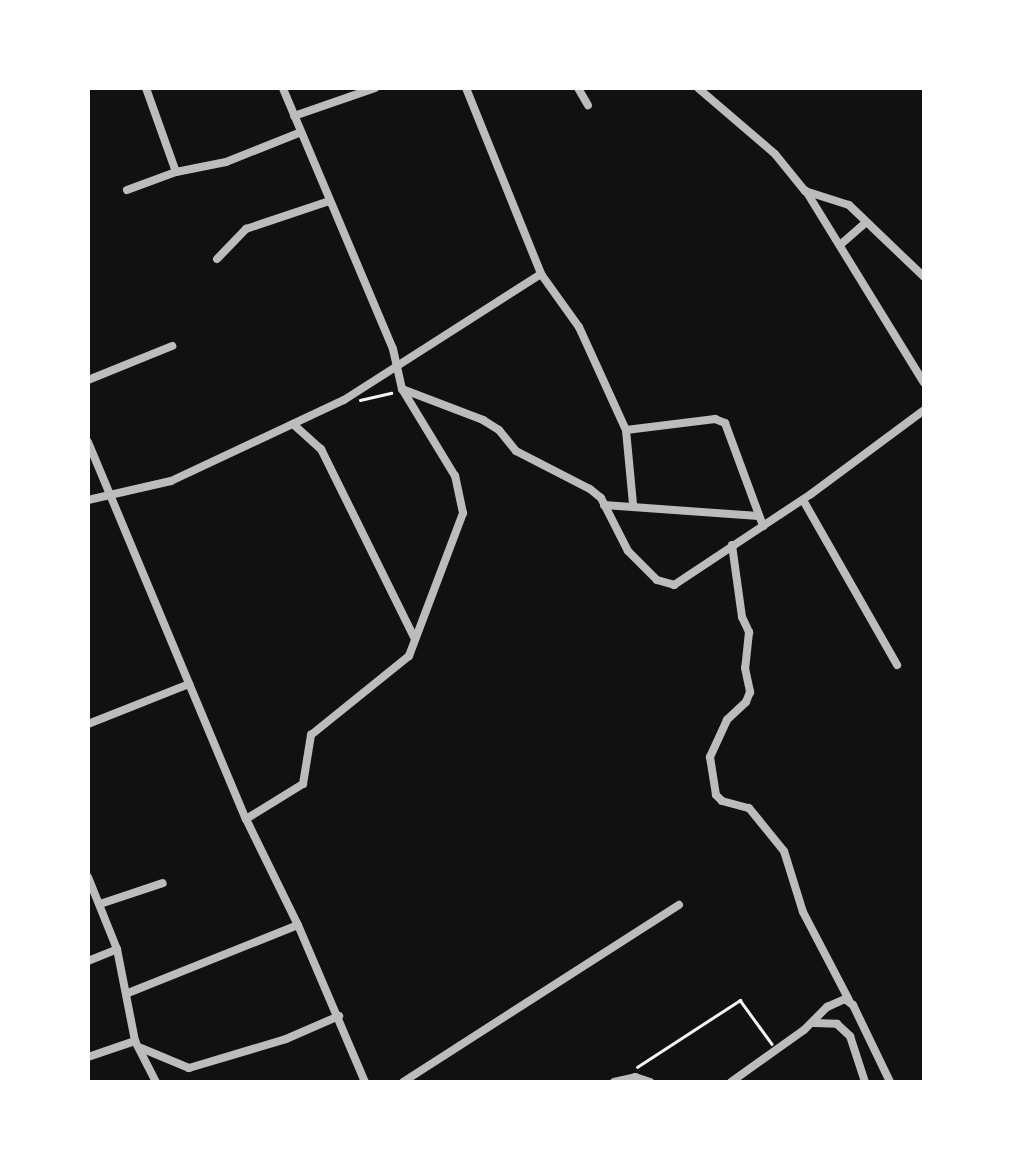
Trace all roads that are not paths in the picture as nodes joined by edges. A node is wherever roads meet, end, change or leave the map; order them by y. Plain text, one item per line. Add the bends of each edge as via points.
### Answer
1 (146, 88) edge
2 (284, 88) edge
3 (375, 88) edge
4 (466, 88) edge
5 (578, 88) edge
6 (698, 88) edge
7 (588, 106) dead end
8 (294, 116) junction
9 (299, 133) junction
10 (176, 172) junction
11 (127, 190) dead end
12 (806, 190) junction
13 (329, 201) junction
14 (864, 223) junction
15 (840, 245) junction
16 (217, 258) dead end
17 (541, 274) junction
18 (924, 277) edge
19 (172, 346) dead end
20 (394, 364) junction
21 (88, 380) edge
22 (924, 383) edge
23 (402, 389) junction
24 (924, 410) edge
25 (293, 424) junction
26 (626, 430) junction
27 (88, 442) edge
28 (110, 493) junction
29 (88, 500) edge
30 (803, 500) junction
31 (633, 504) junction
32 (604, 505) junction
33 (759, 516) junction
34 (763, 526) junction
35 (732, 545) junction
36 (414, 636) junction
37 (897, 664) dead end
38 (189, 684) junction
39 (88, 724) edge
40 (246, 819) junction
41 (88, 877) edge
42 (162, 884) dead end
43 (100, 904) junction
44 (680, 906) dead end
45 (298, 926) junction
46 (117, 949) junction
47 (88, 961) edge
48 (128, 993) junction
49 (849, 1000) junction
50 (339, 1016) junction
51 (810, 1024) junction
52 (138, 1044) junction
53 (88, 1057) edge
54 (883, 1072) junction
55 (615, 1081) edge
56 (156, 1082) edge
57 (364, 1082) edge
58 (403, 1082) edge
59 (650, 1082) edge
60 (731, 1082) edge
61 (866, 1082) edge
62 (890, 1082) edge

1 - 10 street
2 - 8 street
3 - 8 street
4 - 17 street
5 - 7 street
6 - 12 street
8 - 9 street
9 - 10 street via 226,162
9 - 13 street
10 - 11 street
12 - 14 street via 849,205
12 - 15 street
13 - 16 street via 246,229
13 - 20 street
14 - 15 street
14 - 18 street
15 - 22 street
17 - 20 street
17 - 26 street via 579,327
19 - 21 street
20 - 23 street
20 - 25 street via 344,400
23 - 32 street via 483,420 516,451 590,489
23 - 36 street via 455,476 463,514
24 - 30 street
25 - 28 street via 171,481
25 - 36 street via 321,449
26 - 31 street
26 - 33 street via 725,422
27 - 28 street
28 - 29 street
28 - 38 street
30 - 34 street
30 - 37 street
31 - 32 street
31 - 33 street
32 - 35 street via 628,550 666,584
33 - 34 street
34 - 35 street
35 - 49 street via 749,632 750,692 710,757 716,795 749,808 784,851 803,912
36 - 40 street via 406,659 311,735 303,784
38 - 39 street
38 - 40 street
40 - 45 street
41 - 43 street
42 - 43 street
43 - 46 street
44 - 58 street
45 - 48 street
45 - 50 street
46 - 47 street
46 - 48 street
48 - 52 street
49 - 51 street via 827,1006
49 - 54 street
50 - 52 street via 189,1068
50 - 57 street
51 - 60 street
51 - 61 street via 834,1022 844,1030
52 - 53 street
52 - 56 street
54 - 61 street
54 - 62 street
55 - 59 street

